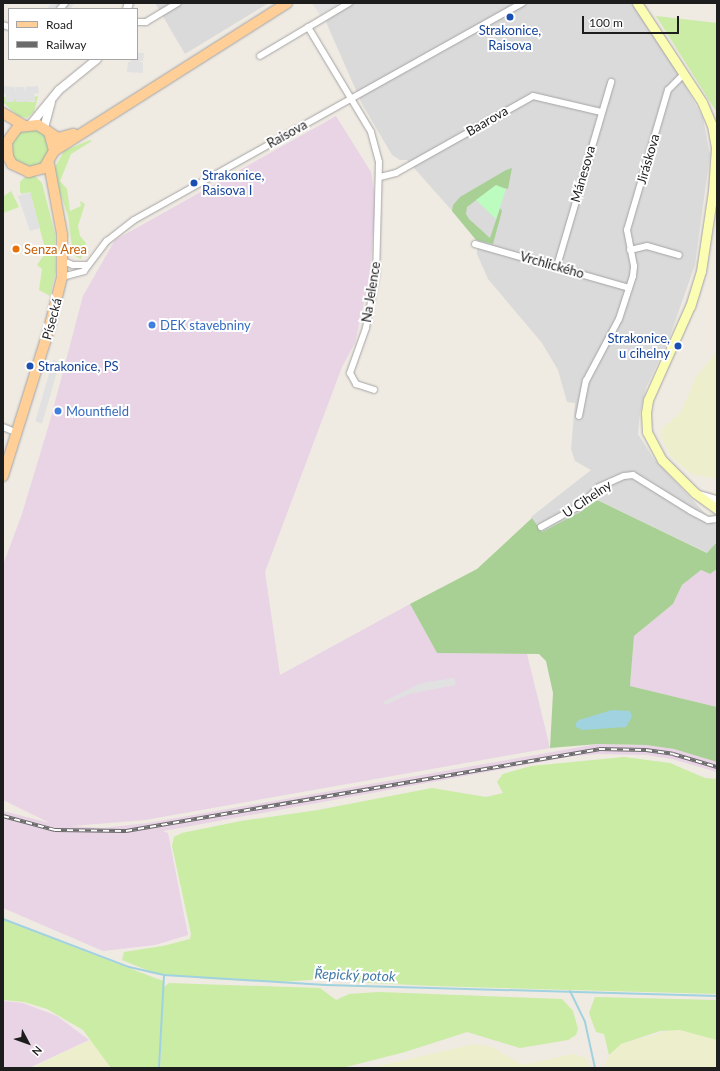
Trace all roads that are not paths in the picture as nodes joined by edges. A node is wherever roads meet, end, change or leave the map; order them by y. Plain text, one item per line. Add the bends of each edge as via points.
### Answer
1 (178, 3) edge
2 (287, 3) edge
3 (349, 3) edge
4 (523, 3) edge
5 (637, 3) edge
6 (138, 22) edge
7 (308, 27) junction
8 (260, 56) dead end
9 (96, 60) edge
10 (684, 74) junction
11 (611, 82) dead end
12 (53, 97) junction
13 (352, 99) junction
14 (601, 112) junction
15 (3, 113) edge
16 (3, 118) edge
17 (27, 124) junction
18 (88, 129) junction
19 (46, 130) junction
20 (10, 134) junction
21 (54, 151) junction
22 (48, 164) junction
23 (34, 172) junction
24 (380, 177) junction
25 (56, 204) junction
26 (475, 244) dead end
27 (630, 250) junction
28 (679, 255) dead end
29 (63, 261) junction
30 (88, 265) junction
31 (557, 266) junction
32 (62, 277) junction
33 (629, 288) junction
34 (374, 390) dead end
35 (579, 416) dead end
36 (10, 430) edge
37 (3, 476) edge
38 (694, 494) junction
39 (717, 500) edge
40 (717, 509) edge
41 (717, 519) edge
42 (541, 527) dead end

1 - 6 street via 146,22
2 - 18 main road
3 - 7 street
4 - 13 street, Raisova
5 - 10 main road
7 - 8 street
7 - 13 street, Na Jelence
9 - 12 street
10 - 27 street, Jiráskova via 668,90 627,230
10 - 38 main road via 702,102 712,125 716,147 713,191 701,271 690,306 648,400 646,422 655,451
11 - 14 street, Mánesova
12 - 17 street
12 - 19 street
13 - 24 street, Na Jelence via 374,142
13 - 30 street, Raisova via 134,220 107,241
14 - 24 street, Baarova via 533,96 396,173
14 - 31 street, Mánesova
15 - 17 main road
16 - 20 main road
17 - 19 main road
17 - 20 main road
18 - 19 main road via 62,137
18 - 21 main road
19 - 21 main road
20 - 23 main road via 6,146 8,157 18,169
21 - 22 main road
22 - 23 main road
22 - 25 main road, Písecká
23 - 25 main road, Písecká via 44,180
24 - 34 street, Na Jelence via 376,275 366,328 350,372 356,384
25 - 29 main road, Písecká via 62,234
26 - 31 street, Vrchlického
27 - 28 street via 647,246
27 - 33 street, Jiráskova via 634,271
29 - 30 street via 73,265
29 - 32 main road, Písecká
30 - 32 street, Raisova via 79,274
31 - 33 street, Vrchlického
32 - 36 main road, Písecká via 50,329
33 - 35 street, Jiráskova via 620,319 586,381
36 - 37 main road, Písecká
38 - 39 street
38 - 40 main road
41 - 42 street, U Cihelny via 702,517 633,475 624,476 599,488 581,505

